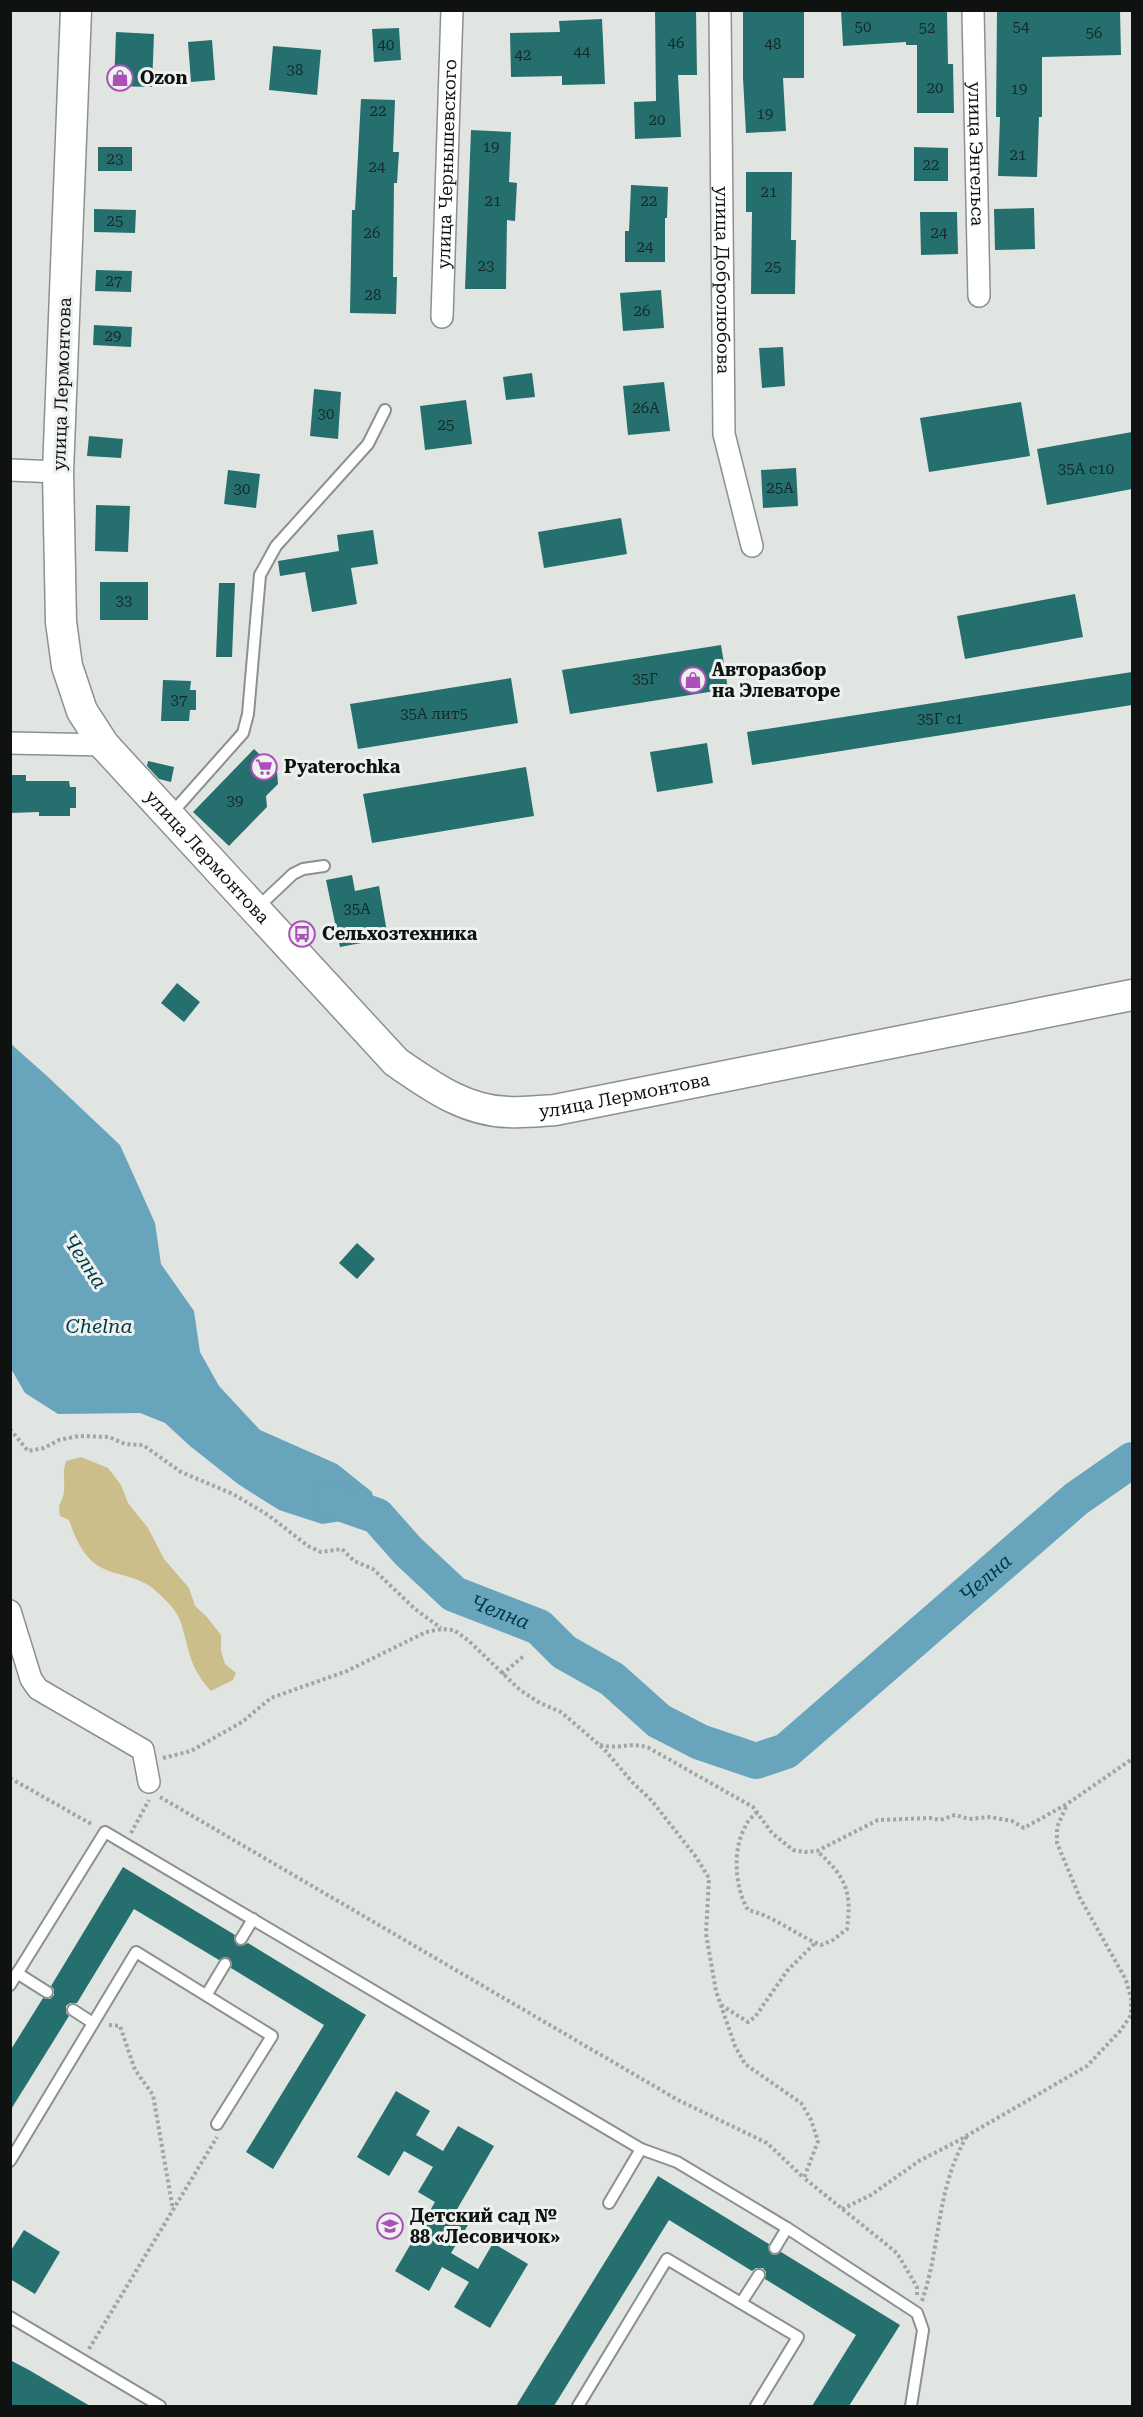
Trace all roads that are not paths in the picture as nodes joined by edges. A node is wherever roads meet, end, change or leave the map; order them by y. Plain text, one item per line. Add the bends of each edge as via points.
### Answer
1 (76, 10) edge
2 (452, 10) edge
3 (720, 10) edge
4 (973, 10) edge
5 (979, 296) dead end
6 (442, 317) dead end
7 (386, 410) dead end
8 (10, 470) edge
9 (58, 472) junction
10 (752, 546) dead end
11 (10, 743) edge
12 (104, 745) junction
13 (170, 816) junction
14 (324, 866) dead end
15 (255, 909) junction
16 (1132, 995) edge
17 (10, 1611) edge
18 (149, 1786) road end
19 (253, 1919) junction
20 (241, 1939) dead end
21 (225, 1964) dead end
22 (17, 1973) junction
23 (10, 1984) edge
24 (47, 1992) dead end
25 (207, 1994) junction
26 (73, 2010) dead end
27 (93, 2023) junction
28 (217, 2124) road end
29 (641, 2149) junction
30 (10, 2161) edge
31 (609, 2203) dead end
32 (787, 2229) junction
33 (775, 2248) dead end
34 (759, 2275) dead end
35 (741, 2303) junction
36 (10, 2317) edge
37 (159, 2406) edge
38 (578, 2406) edge
39 (756, 2406) edge
40 (911, 2406) edge

1 - 9 street, улица Лермонтова
2 - 6 street, улица Чернышевского
3 - 10 street, улица Добролюбова via 724,434
4 - 5 street, улица Энгельса
7 - 13 lane via 368,444 276,546 260,575 243,733
8 - 9 street
9 - 12 street, улица Лермонтова via 61,622 67,666 82,711
11 - 12 street
12 - 13 street, улица Лермонтова
13 - 15 street, улица Лермонтова
14 - 15 lane via 293,874
15 - 16 street, улица Лермонтова via 396,1062 435,1089 473,1107 508,1113 555,1110
17 - 18 street via 38,1689 143,1750
19 - 20 lane
19 - 22 lane via 105,1832
19 - 29 lane
21 - 25 lane
22 - 23 lane
22 - 24 lane
25 - 27 lane via 136,1952
25 - 28 lane via 272,2036
26 - 27 lane
27 - 30 lane
29 - 31 lane
29 - 32 lane via 677,2162
32 - 33 lane
32 - 40 lane via 917,2313 923,2330
34 - 35 lane
35 - 38 lane via 667,2259
35 - 39 lane via 798,2337
36 - 37 lane

